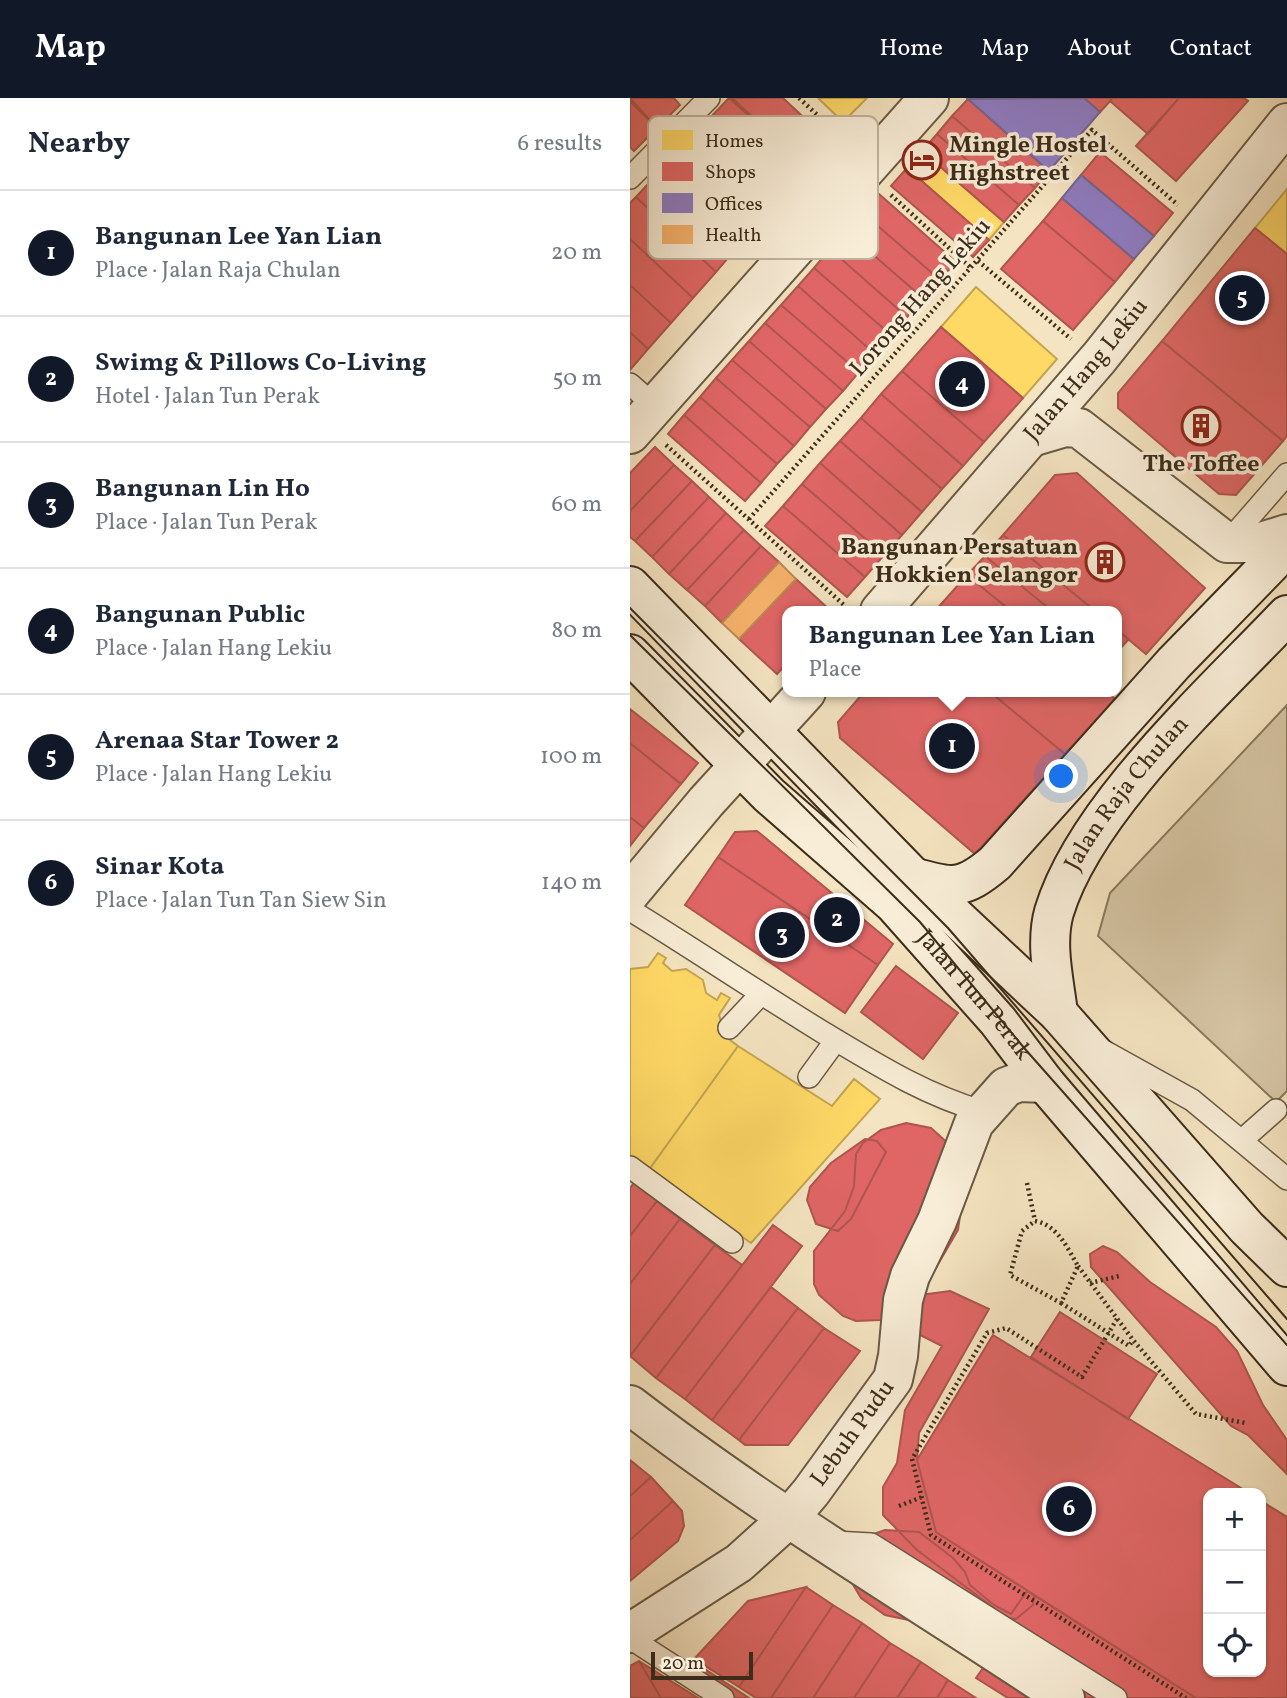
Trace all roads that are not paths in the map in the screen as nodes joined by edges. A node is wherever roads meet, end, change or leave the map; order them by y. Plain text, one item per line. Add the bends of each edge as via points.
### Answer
1 (709, 98) edge
2 (929, 98) edge
3 (691, 116) edge
4 (1287, 123) edge
5 (878, 156) edge
6 (648, 160) edge
7 (630, 178) edge
8 (786, 259) edge
9 (645, 417) edge
10 (1031, 438) junction
11 (1287, 474) edge
12 (1287, 534) edge
13 (1227, 543) junction
14 (1287, 547) edge
15 (630, 586) edge
16 (866, 606) edge
17 (1287, 615) edge
18 (630, 654) edge
19 (801, 697) edge
20 (771, 729) junction
21 (739, 765) junction
22 (913, 877) junction
23 (630, 893) edge
24 (630, 910) edge
25 (761, 994) junction
26 (1058, 1013) junction
27 (729, 1028) dead end
28 (836, 1040) junction
29 (1084, 1041) junction
30 (808, 1077) dead end
31 (1045, 1083) junction
32 (1276, 1110) dead end
33 (981, 1111) junction
34 (1242, 1140) junction
35 (630, 1167) edge
36 (1287, 1179) edge
37 (732, 1242) dead end
38 (1287, 1267) edge
39 (1287, 1366) edge
40 (630, 1405) edge
41 (789, 1518) junction
42 (826, 1542) junction
43 (630, 1636) edge
44 (723, 1698) edge
45 (1065, 1698) edge
46 (1116, 1698) edge

1 - 3 lane
2 - 5 main road
4 - 10 main road, Jalan Hang Lekiu
6 - 7 lane
8 - 9 main road
10 - 13 main road via 1065,427 1079,428
10 - 16 main road, Jalan Hang Lekiu
11 - 13 lane
12 - 13 main road via 1258,543
14 - 22 main road, Jalan Raja Chulan via 1174,663 995,863 956,887
15 - 20 main road, Jalan Tun Perak
17 - 26 main road, Jalan Raja Chulan via 1143,769 1077,857 1054,913 1050,946
18 - 21 main road, Jalan Tun Perak
19 - 20 main road
20 - 21 main road
20 - 22 main road, Jalan Tun Perak
21 - 23 main road
21 - 31 main road, Jalan Tun Perak via 894,904 998,1021
22 - 26 main road, Jalan Tun Perak
24 - 25 lane
25 - 27 lane
25 - 28 lane
26 - 29 main road, Jalan Tun Perak
28 - 30 lane
28 - 33 lane via 940,1099
29 - 34 lane via 1192,1100
29 - 38 main road, Jalan Tun Perak via 1247,1228
31 - 33 main road, Lebuh Pudu via 1019,1082 1006,1087
31 - 39 main road, Jalan Tun Perak
32 - 34 lane
33 - 41 main road, Lebuh Pudu via 910,1276 893,1379
34 - 36 lane
35 - 37 lane
40 - 41 main road
41 - 42 main road
41 - 43 main road, Lebuh Pudu via 739,1563
42 - 45 main road
42 - 46 lane via 871,1544
43 - 44 lane

